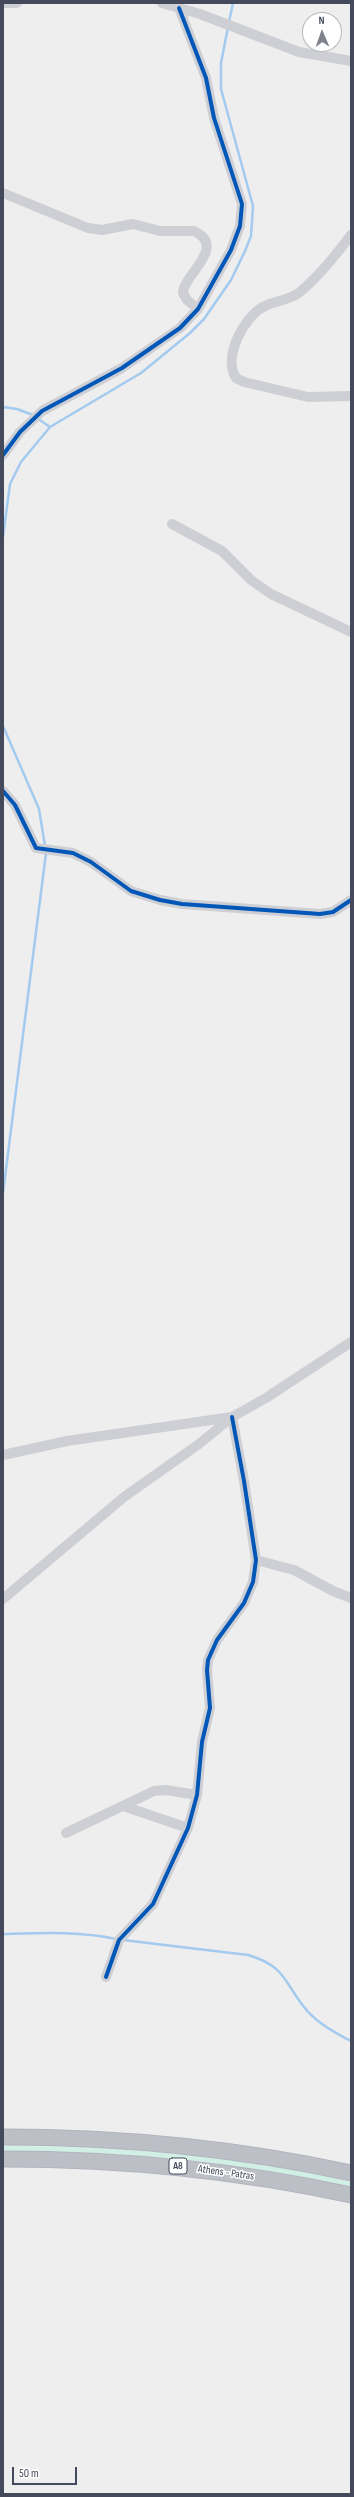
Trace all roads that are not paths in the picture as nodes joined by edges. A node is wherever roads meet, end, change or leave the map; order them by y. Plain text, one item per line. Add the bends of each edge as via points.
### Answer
1 (3, 3) edge
2 (17, 3) edge
3 (162, 3) edge
4 (179, 8) junction
5 (351, 61) edge
6 (3, 193) edge
7 (351, 235) edge
8 (198, 309) junction
9 (351, 396) edge
10 (3, 455) edge
11 (172, 524) dead end
12 (351, 632) edge
13 (3, 791) edge
14 (351, 900) edge
15 (351, 1342) edge
16 (232, 1417) junction
17 (3, 1455) edge
18 (256, 1560) junction
19 (351, 1598) edge
20 (3, 1599) edge
21 (197, 1795) junction
22 (123, 1806) junction
23 (188, 1828) junction
24 (66, 1834) dead end
25 (106, 1977) dead end
26 (3, 2138) edge
27 (3, 2159) edge
28 (351, 2173) edge
29 (351, 2195) edge

1 - 2 street
3 - 4 street
4 - 5 street via 306,54
4 - 8 street via 204,72 214,118 242,204 240,226 231,250
6 - 8 street via 88,228 102,230 133,224 160,231 199,233 205,244 205,256 183,289 187,300
7 - 9 street via 319,275 297,294 259,310 237,339 231,364 236,378 244,382 308,397
8 - 10 street via 170,336 141,356 42,411 20,432
11 - 12 street via 222,551 251,580 271,594
13 - 14 street via 15,805 36,848 67,851 91,862 135,893 182,904 324,914 337,910
15 - 16 street via 266,1398
16 - 17 street via 67,1441
16 - 18 street
16 - 20 street via 194,1448 124,1497
18 - 19 street via 294,1570
18 - 21 street via 248,1596 217,1640 208,1660 210,1708 202,1742
21 - 22 street via 166,1790 154,1791
21 - 23 street
22 - 23 street
22 - 24 street
23 - 25 street via 153,1904 119,1940 112,1953
26 - 28 highway, Athens - Patras / Α8 via 100,2139 180,2145 258,2155
27 - 29 highway, Athens - Patras / Α8 via 98,2160 184,2167 262,2178

